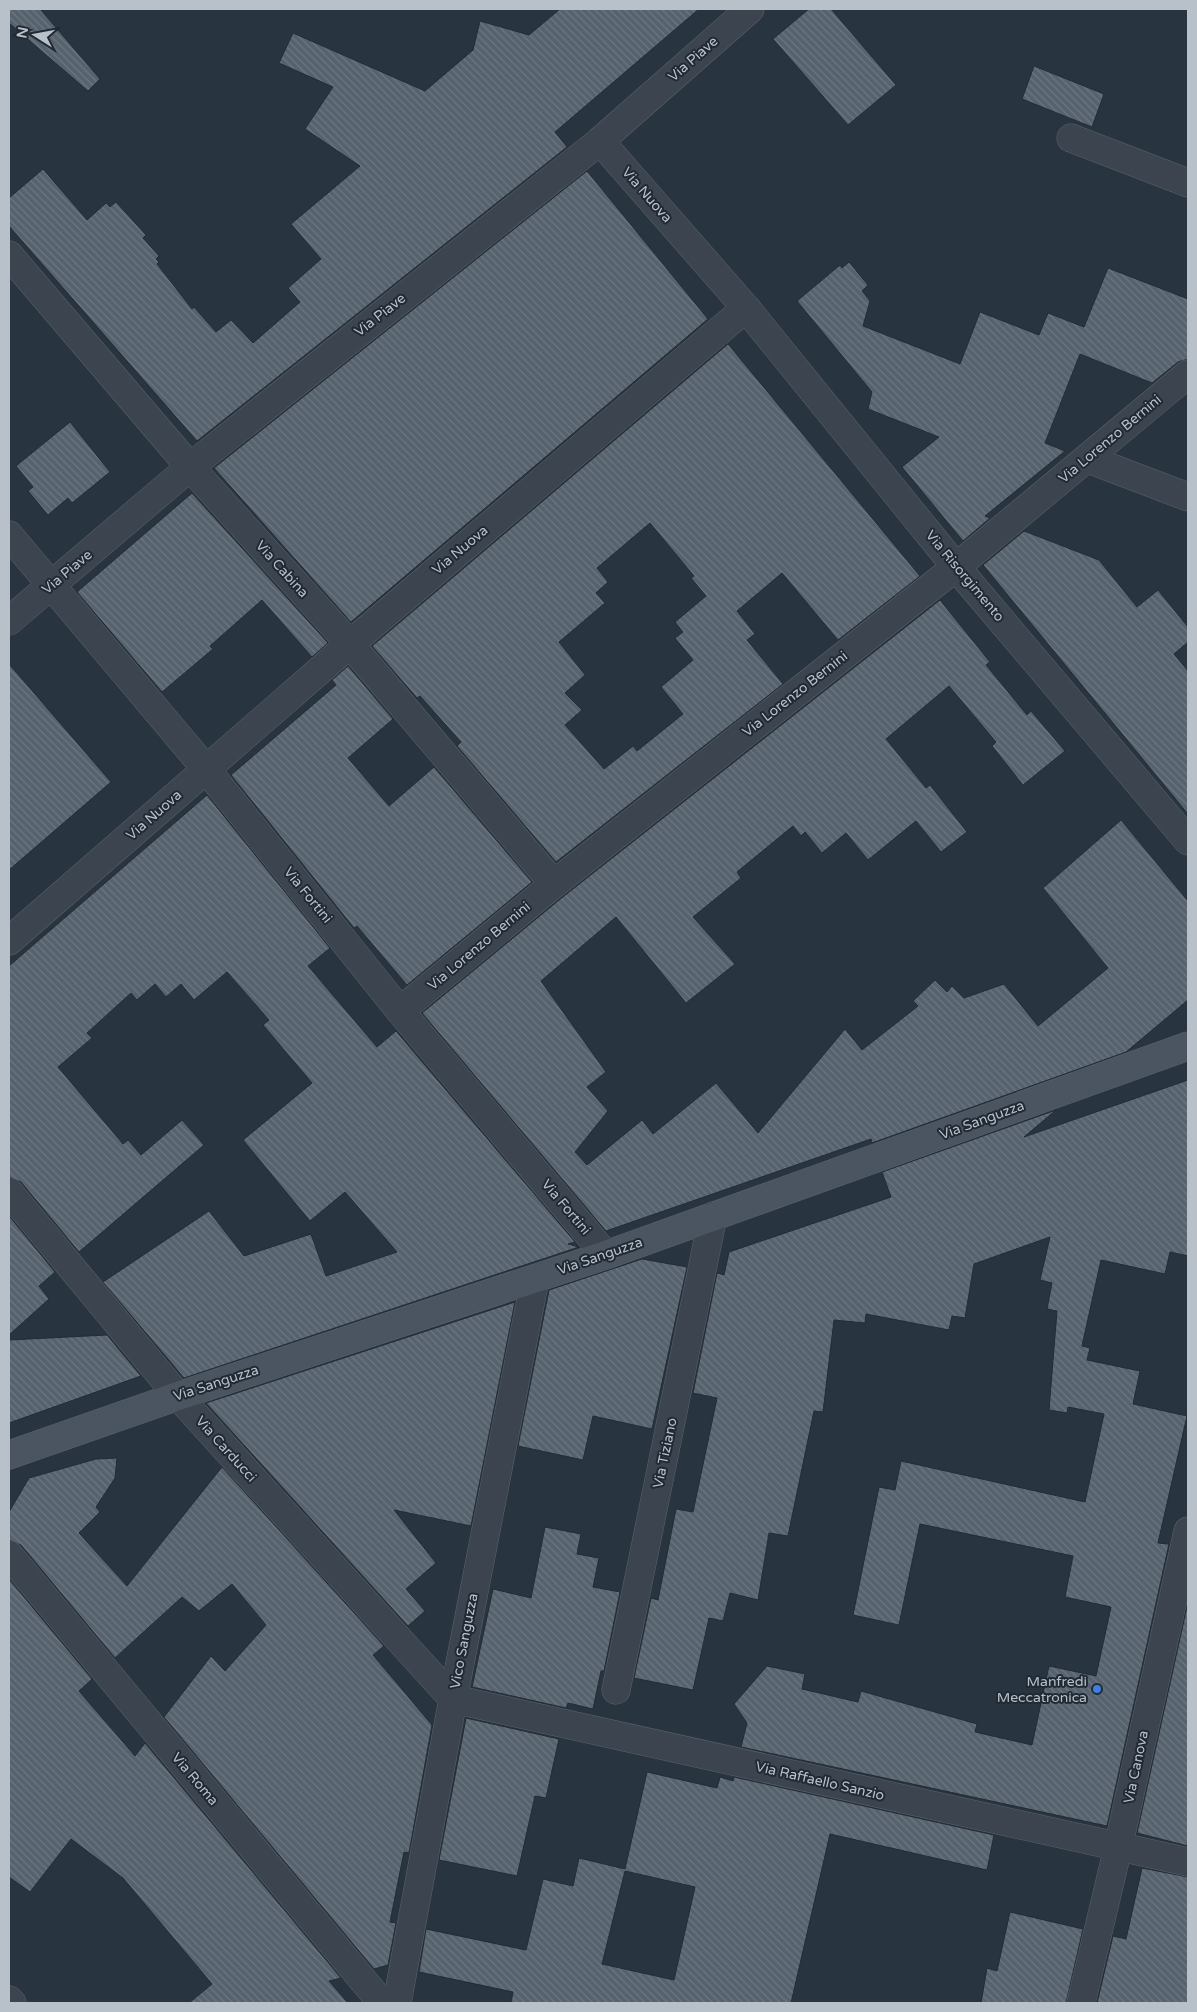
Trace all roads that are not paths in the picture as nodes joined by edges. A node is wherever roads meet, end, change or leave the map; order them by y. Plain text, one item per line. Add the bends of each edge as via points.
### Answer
1 (750, 9) edge
2 (1071, 138) dead end
3 (600, 141) junction
4 (1188, 183) edge
5 (9, 256) edge
6 (746, 308) junction
7 (1188, 374) edge
8 (1088, 459) junction
9 (190, 467) junction
10 (1188, 497) edge
11 (9, 535) edge
12 (956, 567) junction
13 (50, 585) junction
14 (9, 621) edge
15 (350, 644) junction
16 (206, 769) junction
17 (1188, 841) edge
18 (554, 884) junction
19 (9, 941) edge
20 (400, 1011) junction
21 (1188, 1046) edge
22 (9, 1192) edge
23 (713, 1216) junction
24 (606, 1255) junction
25 (535, 1279) junction
26 (178, 1396) junction
27 (9, 1455) edge
28 (1188, 1531) edge
29 (9, 1555) edge
30 (616, 1690) dead end
31 (453, 1699) junction
32 (1118, 1848) junction
33 (1188, 1862) edge
34 (9, 2000) edge
35 (12, 2003) edge
36 (382, 2003) edge
37 (397, 2003) edge
38 (1081, 2003) edge

1 - 3 street, Via Piave
2 - 4 street
3 - 6 street, Via Nuova
3 - 9 street, Via Piave
5 - 9 street, Via Cabina
6 - 12 street, Via Risorgimento
6 - 15 street, Via Nuova
7 - 8 street, Via Lorenzo Bernini
8 - 10 street
8 - 12 street, Via Lorenzo Bernini
9 - 13 street, Via Piave
9 - 15 street, Via Cabina
11 - 13 street, Via Fortini
12 - 17 street, Via Risorgimento
12 - 18 street, Via Lorenzo Bernini
13 - 14 street, Via Piave
13 - 16 street, Via Fortini
15 - 16 street, Via Nuova
15 - 18 street, Via Cabina
16 - 19 street, Via Nuova
16 - 20 street, Via Fortini
18 - 20 street, Via Lorenzo Bernini
20 - 24 street, Via Fortini
21 - 23 street, Via Sanguzza
22 - 26 street, Via Carducci
23 - 24 street, Via Sanguzza
23 - 30 street, Via Tiziano
24 - 25 street, Via Sanguzza
25 - 26 street, Via Sanguzza
25 - 31 street, Vico Sanguzza
26 - 27 street, Via Sanguzza
26 - 31 street, Via Carducci
28 - 32 street, Via Canova
29 - 36 street, Via Roma
31 - 32 street, Via Raffaello Sanzio
31 - 37 street, Vico Sanguzza
32 - 33 street, Via Raffaello Sanzio
32 - 38 street, Via Canova
34 - 35 street

